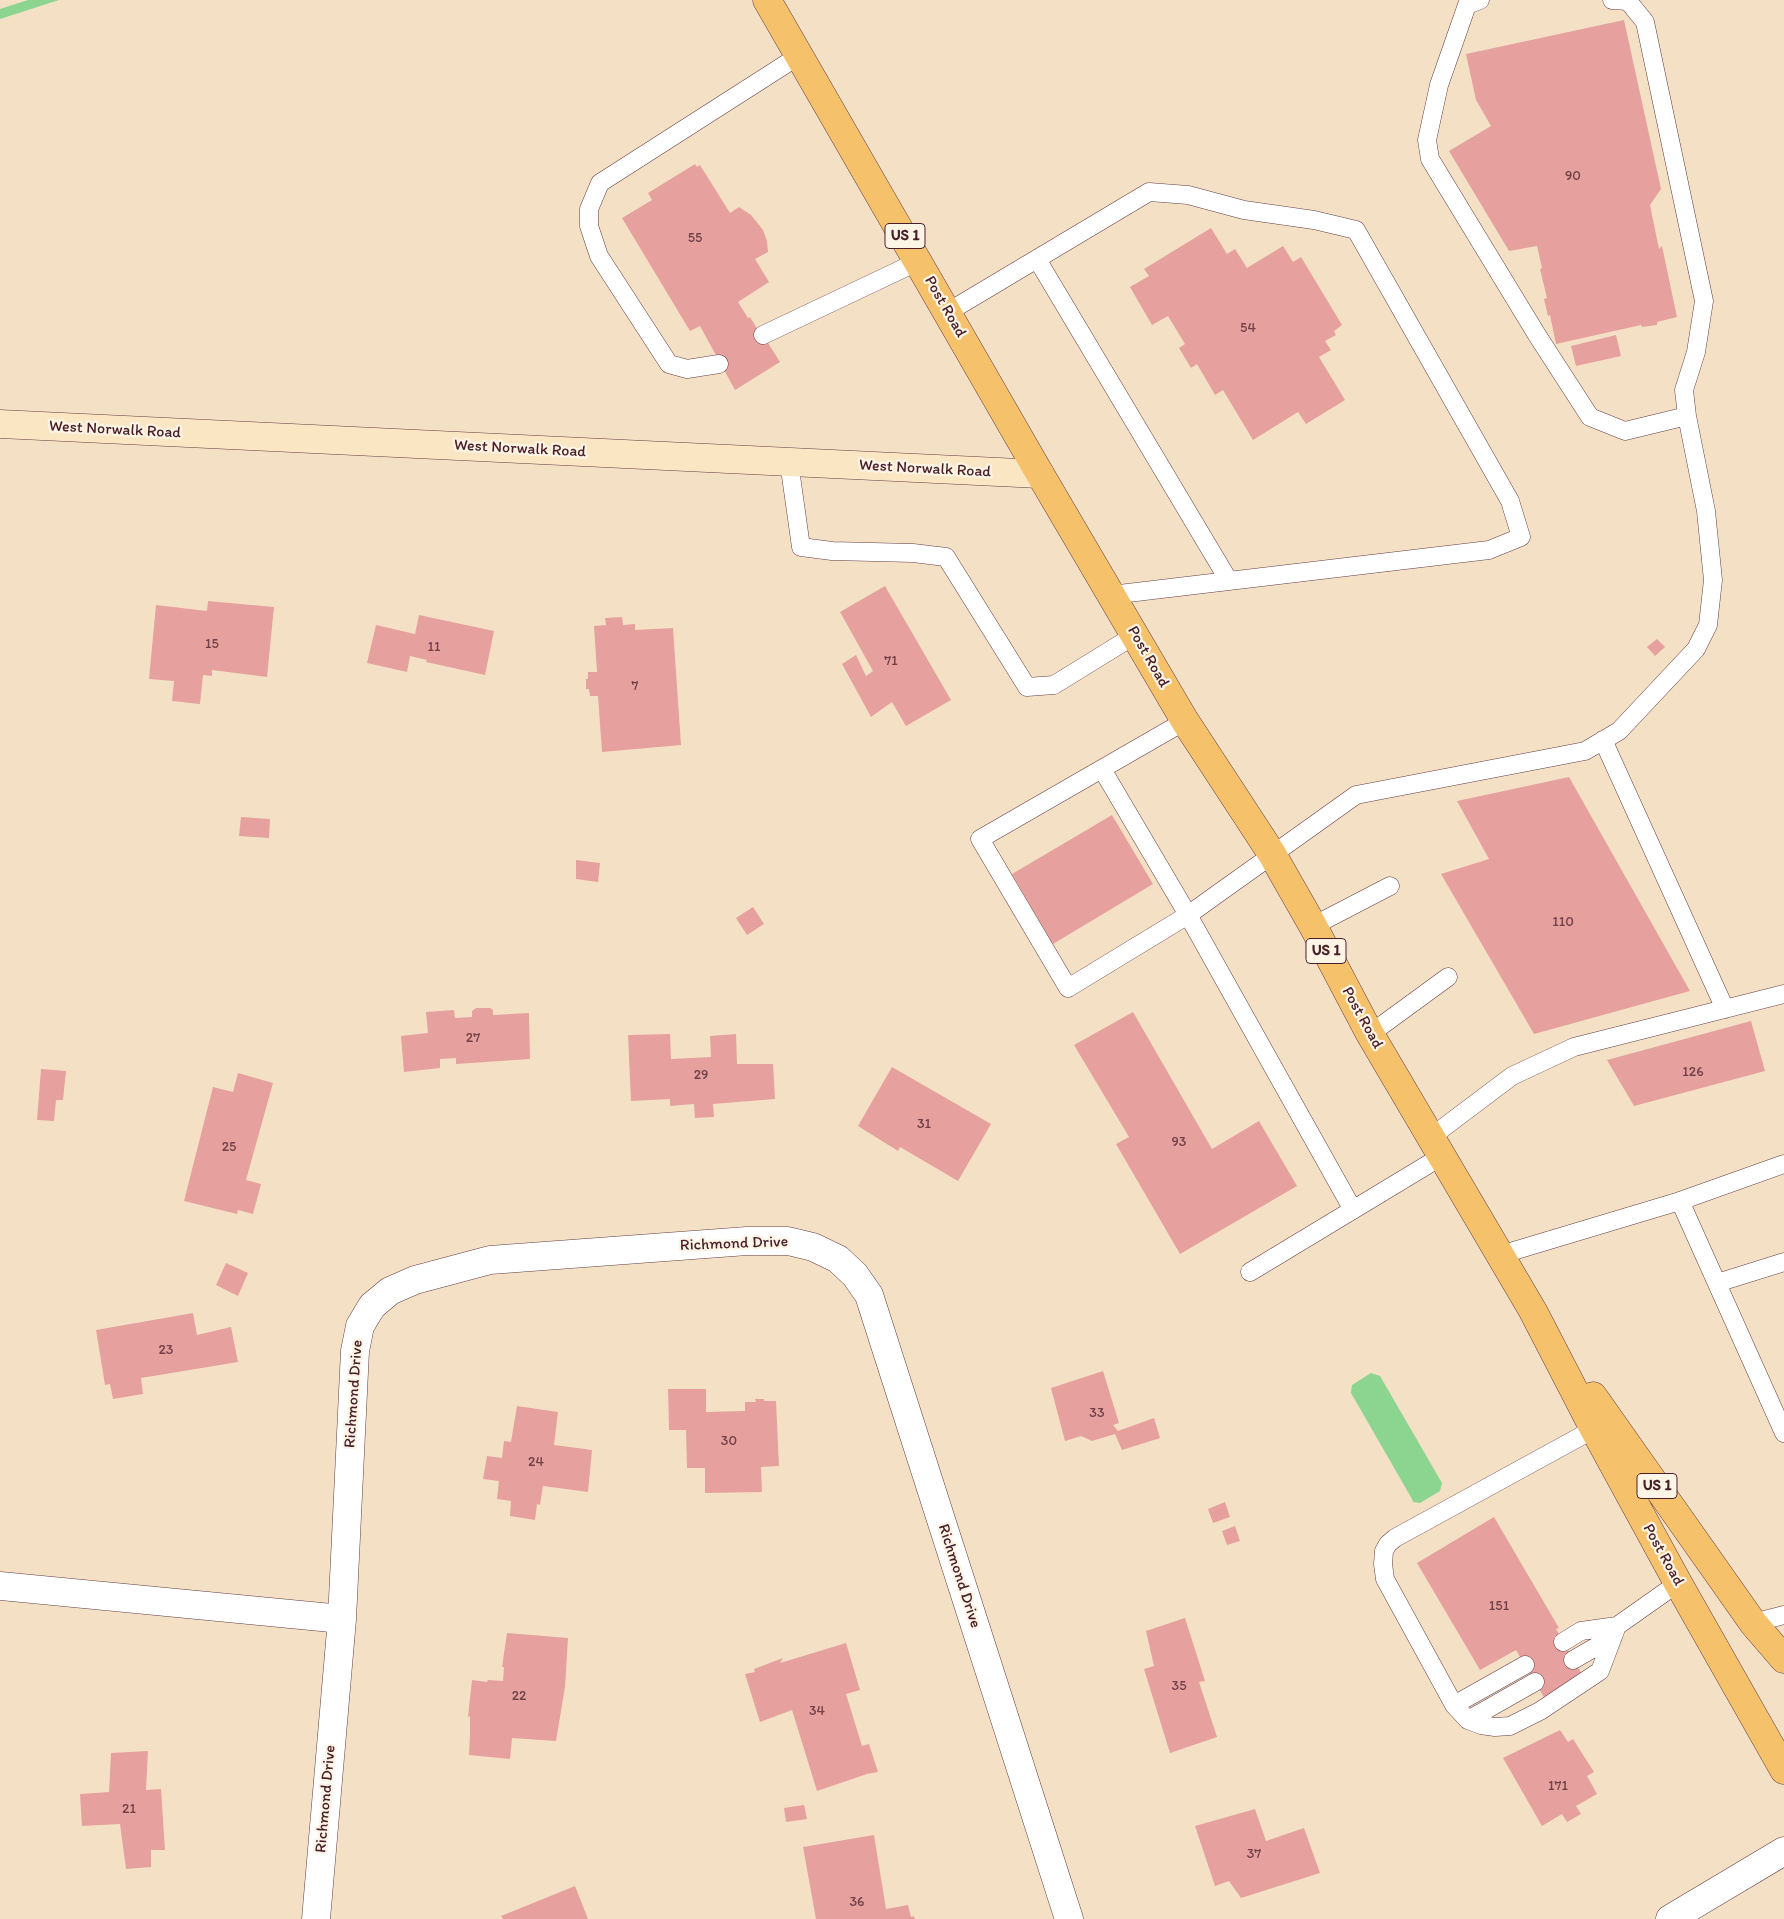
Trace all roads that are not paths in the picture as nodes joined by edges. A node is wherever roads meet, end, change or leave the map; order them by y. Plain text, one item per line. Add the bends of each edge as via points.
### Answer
1 (767, 0) edge
2 (1480, 0) edge
3 (1612, 0) edge
4 (800, 54) junction
5 (1037, 259) junction
6 (919, 261) junction
7 (948, 312) junction
8 (763, 334) dead end
9 (719, 364) dead end
10 (1687, 416) junction
11 (0, 424) edge
12 (789, 462) junction
13 (1040, 474) junction
14 (1229, 581) junction
15 (1111, 594) junction
16 (1135, 635) junction
17 (1185, 721) junction
18 (1603, 740) junction
19 (1102, 769) junction
20 (1272, 854) junction
21 (1390, 886) dead end
22 (1188, 915) junction
23 (1313, 926) junction
24 (1448, 977) dead end
25 (1784, 994) edge
26 (1725, 1009) junction
27 (1370, 1034) junction
28 (1436, 1147) junction
29 (1784, 1164) edge
30 (1680, 1201) junction
31 (1353, 1210) junction
32 (1500, 1255) junction
33 (1784, 1262) edge
34 (1250, 1272) dead end
35 (1717, 1283) junction
36 (1533, 1311) junction
37 (1594, 1429) junction
38 (1784, 1432) edge
39 (1678, 1583) junction
40 (0, 1586) edge
41 (1784, 1615) edge
42 (342, 1619) junction
43 (1753, 1623) junction
44 (1615, 1631) junction
45 (1563, 1642) dead end
46 (1784, 1658) edge
47 (1573, 1660) dead end
48 (1525, 1665) dead end
49 (1535, 1682) dead end
50 (1454, 1705) junction
51 (1468, 1720) junction
52 (1784, 1770) edge
53 (1784, 1851) edge
54 (316, 1919) edge
55 (1069, 1919) edge
56 (1670, 1919) edge

1 - 4 main road, Post Road / US 1
2 - 10 lane via 1467,5 1439,85 1427,140 1430,159 1590,418 1625,431
3 - 10 lane via 1628,1 1645,22 1704,301 1696,352 1684,390
4 - 6 main road, Post Road / US 1
4 - 9 lane via 600,184 589,209 589,226 599,256 669,364 687,369
5 - 7 lane
5 - 14 lane
5 - 14 lane via 1148,192 1188,195 1244,210 1356,230 1510,501 1521,537 1489,550
6 - 7 main road, Post Road / US 1
6 - 8 lane
7 - 13 main road, Post Road / US 1
10 - 18 lane via 1706,511 1714,580 1708,625 1696,649 1619,731
11 - 12 main road, West Norwalk Road
12 - 13 main road, West Norwalk Road
12 - 16 lane via 801,547 946,556 1027,687 1054,685
13 - 15 main road, Post Road / US 1
14 - 15 lane
15 - 16 main road, Post Road / US 1
16 - 17 main road, Post Road / US 1
17 - 19 lane
17 - 20 main road, Post Road / US 1
18 - 20 lane via 1585,751 1356,795
18 - 26 lane
19 - 22 lane
19 - 22 lane via 980,839 1068,988
20 - 22 lane
20 - 23 main road, Post Road / US 1
21 - 23 lane
22 - 31 lane
23 - 27 main road, Post Road / US 1
24 - 27 lane
25 - 26 lane
26 - 28 lane via 1574,1047 1512,1076
27 - 28 main road, Post Road / US 1
28 - 31 lane
28 - 32 main road, Post Road / US 1
29 - 30 lane
30 - 32 lane
30 - 35 lane
31 - 34 lane
32 - 36 main road, Post Road / US 1
33 - 35 lane
35 - 38 lane
36 - 37 main road, Post Road / US 1
36 - 43 main road, Post Road / US 1
37 - 39 main road, Post Road / US 1
37 - 50 lane via 1395,1538 1384,1551 1386,1579
39 - 44 lane
39 - 52 main road, Post Road / US 1
40 - 42 street
41 - 43 lane
42 - 54 street, Richmond Drive
42 - 55 street, Richmond Drive via 355,1351 360,1326 372,1306 390,1291 414,1280 490,1260 748,1241 788,1241 813,1247 838,1259 869,1295
43 - 46 main road, Post Road / US 1
44 - 45 lane via 1581,1631
44 - 47 lane
44 - 51 lane via 1600,1671 1540,1711 1510,1726 1481,1725
48 - 50 lane
49 - 51 lane
50 - 51 lane
53 - 56 street

